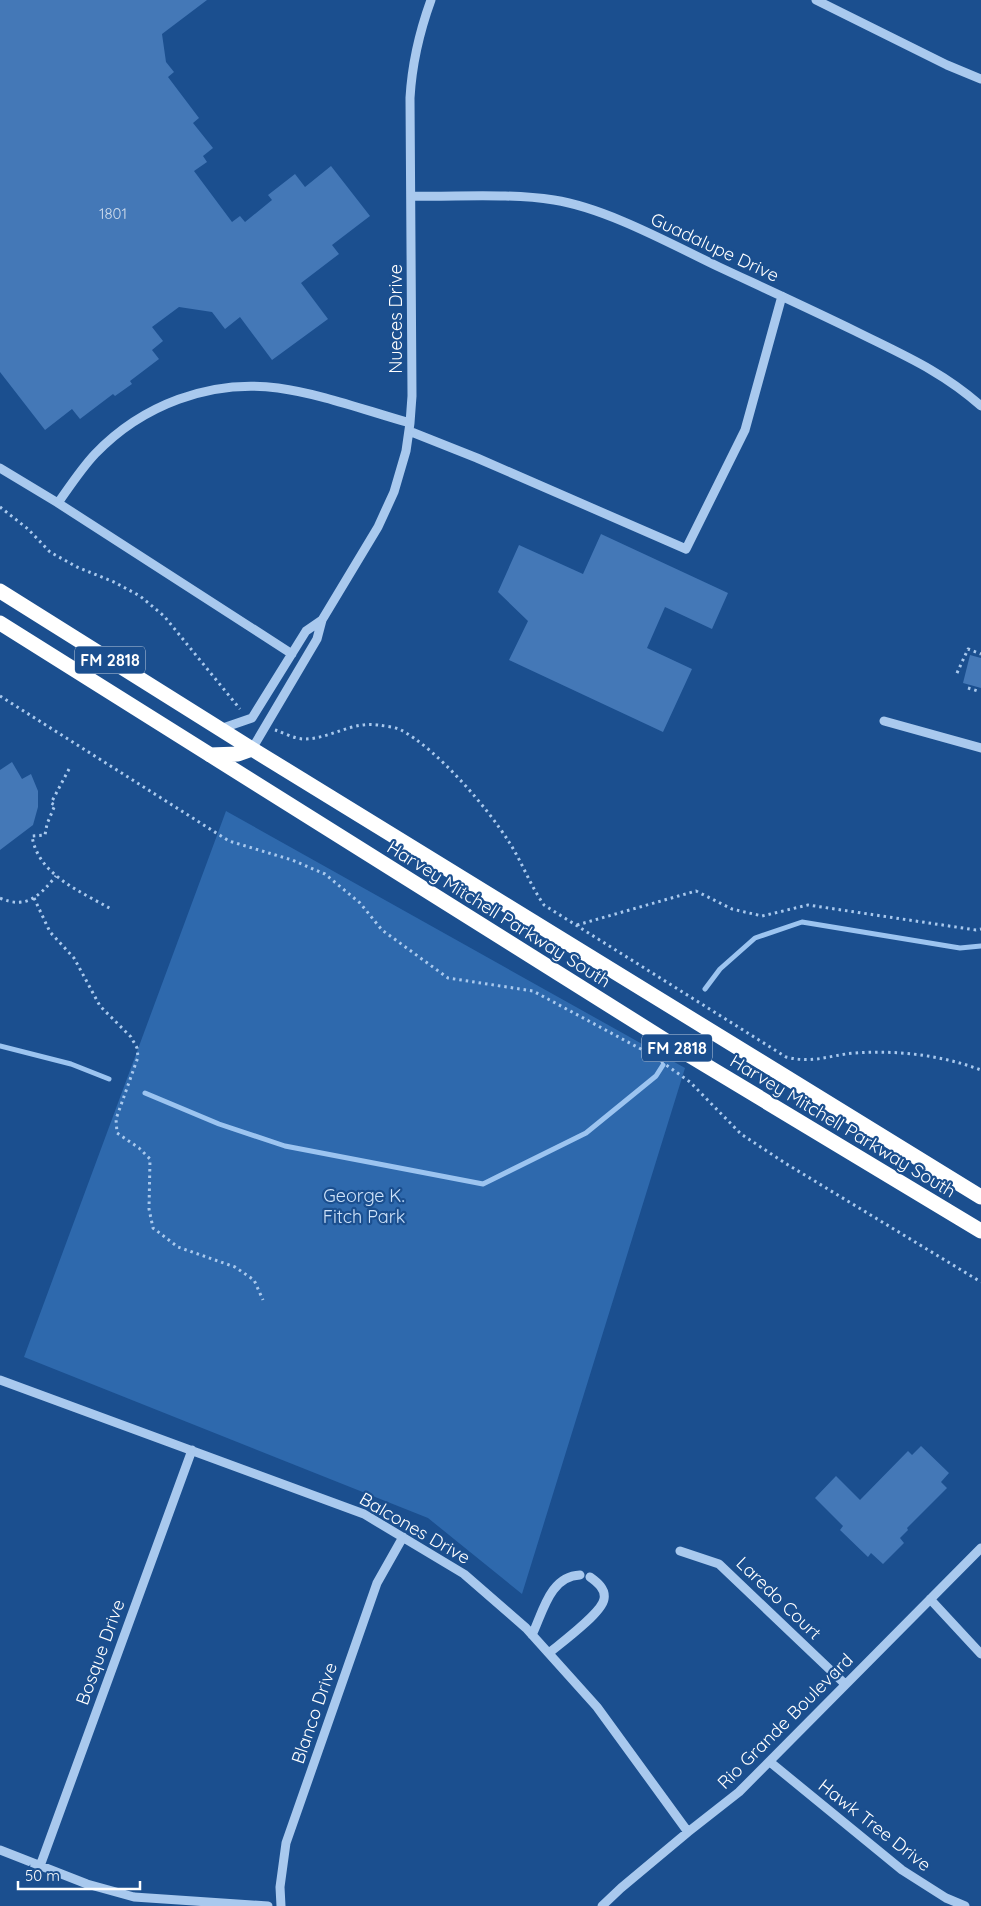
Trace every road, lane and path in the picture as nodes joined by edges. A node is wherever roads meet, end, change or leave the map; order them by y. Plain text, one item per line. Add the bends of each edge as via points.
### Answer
1 (430, 0) edge
2 (816, 0) edge
3 (981, 79) edge
4 (411, 196) junction
5 (782, 296) junction
6 (981, 406) edge
7 (410, 427) junction
8 (0, 468) edge
9 (58, 503) junction
10 (0, 507) edge
11 (0, 591) edge
12 (322, 620) junction
13 (0, 624) edge
14 (292, 654) junction
15 (981, 654) edge
16 (957, 673) dead end
17 (968, 688) dead end
18 (978, 691) dead end
19 (0, 696) edge
20 (252, 718) junction
21 (884, 721) dead end
22 (264, 727) junction
23 (220, 729) junction
24 (981, 747) edge
25 (252, 750) junction
26 (210, 755) junction
27 (69, 769) dead end
28 (56, 876) junction
29 (0, 898) edge
30 (34, 898) junction
31 (110, 909) dead end
32 (577, 925) junction
33 (981, 929) edge
34 (981, 1070) edge
35 (981, 1198) edge
36 (981, 1231) edge
37 (981, 1282) edge
38 (263, 1300) dead end
39 (0, 1380) edge
40 (192, 1450) junction
41 (403, 1537) junction
42 (981, 1548) edge
43 (680, 1551) dead end
44 (580, 1575) dead end
45 (590, 1577) dead end
46 (930, 1599) junction
47 (532, 1635) junction
48 (549, 1653) junction
49 (981, 1654) edge
50 (845, 1684) junction
51 (770, 1762) junction
52 (688, 1832) junction
53 (0, 1850) edge
54 (40, 1866) junction
55 (268, 1906) edge
56 (281, 1906) edge
57 (602, 1906) edge
58 (965, 1906) edge

1 - 4 street, Nueces Drive via 411,77
2 - 3 street
4 - 5 street, Guadalupe Drive via 556,200 615,219
4 - 7 street, Nueces Drive
5 - 6 street, Guadalupe Drive via 928,367
5 - 7 street via 745,430 686,549
7 - 9 street via 325,399 279,388 243,386 200,392 161,406 123,429 90,459
7 - 12 street, Nueces Drive via 401,471 387,509
8 - 9 street
9 - 14 street
10 - 20 path via 50,552 140,596 164,616 240,710
11 - 23 highway, Harvey Mitchell Parkway South / FM 2818
12 - 14 street, Nueces Drive via 306,632
12 - 22 street, Nueces Drive via 317,639
13 - 26 highway, Harvey Mitchell Parkway South / FM 2818
14 - 20 street, Nueces Drive
15 - 16 path via 968,649
17 - 18 path
19 - 37 path via 229,841 292,860 325,874 360,903 382,930 448,978 533,991 652,1055 690,1082 741,1134
20 - 23 street
21 - 24 street
22 - 25 street, Nueces Drive
22 - 32 path via 303,739 354,726 377,725 400,730 428,750 484,808 508,841 544,905
23 - 25 highway, Harvey Mitchell Parkway South / FM 2818
25 - 26 highway
25 - 35 highway, Harvey Mitchell Parkway South / FM 2818
26 - 36 highway, Harvey Mitchell Parkway South / FM 2818 via 687,1054
27 - 28 path via 51,803 55,805 45,835 32,836 38,857
28 - 30 path
28 - 31 path
29 - 30 path via 17,902
30 - 38 path via 50,932 74,958 100,1006 131,1037 137,1048 138,1057 116,1119 118,1133 150,1159 149,1209 154,1228 178,1247 235,1267 254,1280
32 - 33 path via 696,891 732,909 762,916 808,905
32 - 34 path via 786,1056 801,1060 894,1052 929,1056
39 - 40 street, Balcones Drive
40 - 41 street, Balcones Drive via 364,1514
40 - 54 street, Bosque Drive
41 - 47 street, Balcones Drive via 464,1574
41 - 56 street, Blanco Drive via 377,1583 286,1843 280,1887
42 - 46 street, Rio Grande Boulevard
43 - 50 street, Laredo Court via 719,1564
44 - 47 street via 573,1575 554,1586
45 - 48 street via 603,1591 604,1599 599,1610
46 - 49 street
46 - 50 street, Rio Grande Boulevard
47 - 48 street, Balcones Drive
48 - 52 street, Balcones Drive via 597,1707
50 - 51 street, Rio Grande Boulevard
51 - 52 street, Rio Grande Boulevard via 739,1792
51 - 58 street, Hawk Tree Drive via 902,1870
52 - 57 street, Rio Grande Boulevard
53 - 54 street
54 - 55 street via 134,1897

